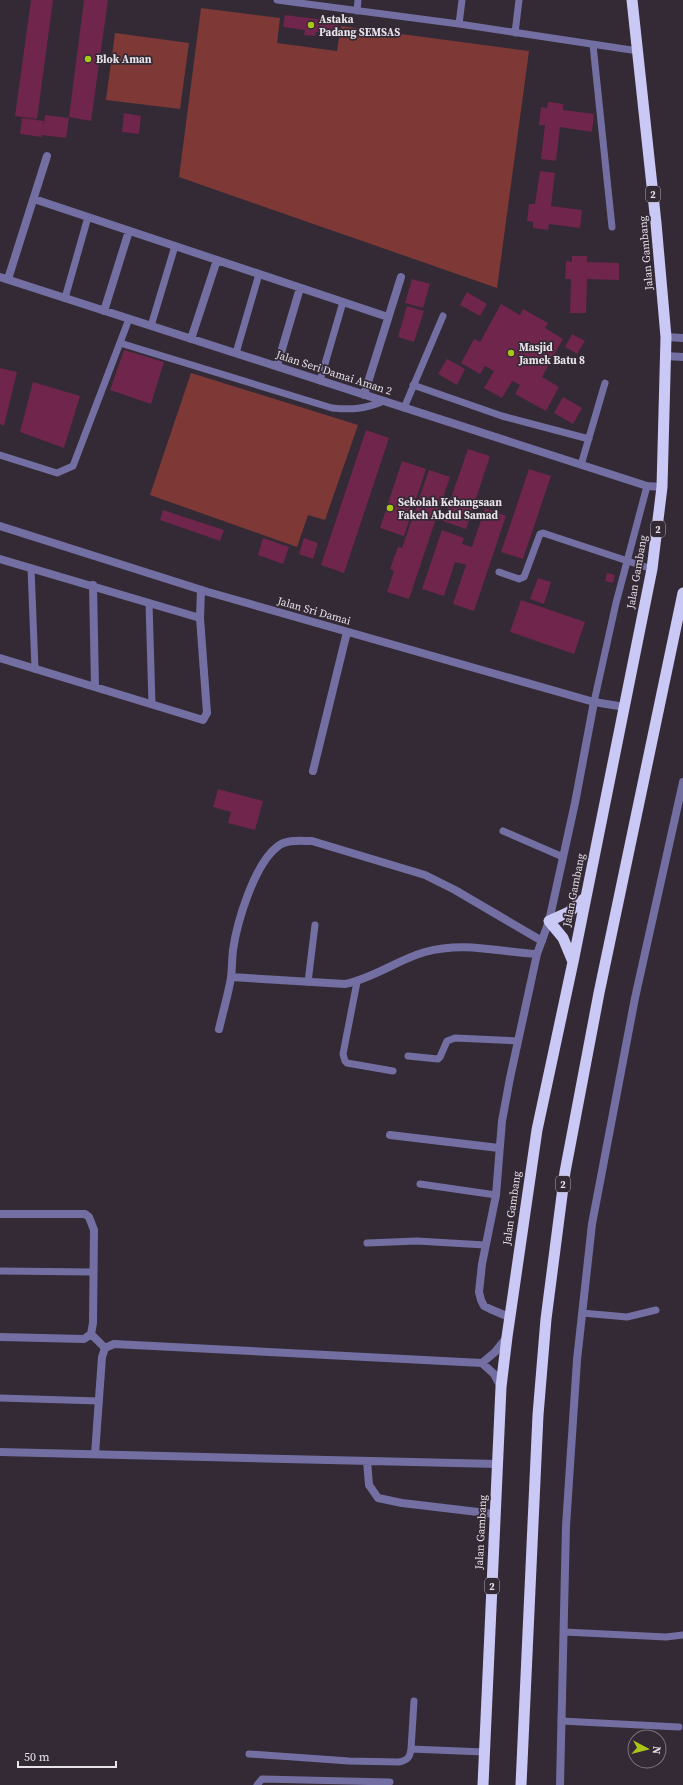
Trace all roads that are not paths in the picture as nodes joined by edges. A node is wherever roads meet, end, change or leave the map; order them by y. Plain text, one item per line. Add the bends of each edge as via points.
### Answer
1 (277, 0) edge
2 (358, 0) edge
3 (462, 0) edge
4 (519, 0) edge
5 (632, 0) edge
6 (356, 10) junction
7 (459, 24) junction
8 (515, 33) junction
9 (593, 45) junction
10 (638, 51) junction
11 (47, 156) dead end
12 (34, 199) junction
13 (88, 217) junction
14 (612, 227) dead end
15 (129, 231) junction
16 (175, 246) junction
17 (217, 260) junction
18 (260, 274) junction
19 (401, 277) dead end
20 (4, 278) edge
21 (300, 288) junction
22 (65, 298) junction
23 (343, 302) junction
24 (104, 311) junction
25 (443, 316) dead end
26 (388, 317) junction
27 (129, 318) junction
28 (151, 326) junction
29 (666, 337) junction
30 (683, 338) edge
31 (191, 339) junction
32 (120, 343) junction
33 (236, 353) junction
34 (666, 356) junction
35 (683, 357) edge
36 (277, 366) junction
37 (320, 380) junction
38 (605, 383) dead end
39 (413, 385) junction
40 (364, 395) junction
41 (384, 401) junction
42 (404, 408) junction
43 (588, 440) junction
44 (0, 455) edge
45 (581, 465) junction
46 (647, 486) junction
47 (662, 487) junction
48 (0, 526) edge
49 (0, 559) edge
50 (627, 562) junction
51 (31, 568) junction
52 (652, 569) junction
53 (499, 572) dead end
54 (93, 585) junction
55 (201, 590) junction
56 (683, 593) edge
57 (149, 604) junction
58 (200, 618) junction
59 (347, 632) junction
60 (0, 658) edge
61 (35, 669) junction
62 (95, 688) junction
63 (594, 702) junction
64 (152, 704) junction
65 (625, 707) junction
66 (313, 771) dead end
67 (683, 782) edge
68 (679, 814) edge
69 (503, 831) dead end
70 (563, 857) junction
71 (585, 898) junction
72 (549, 921) junction
73 (315, 925) dead end
74 (542, 941) junction
75 (537, 954) junction
76 (573, 962) junction
77 (231, 977) junction
78 (308, 982) junction
79 (357, 982) junction
80 (219, 1029) dead end
81 (518, 1041) junction
82 (408, 1056) dead end
83 (393, 1071) dead end
84 (390, 1135) dead end
85 (499, 1148) junction
86 (420, 1184) dead end
87 (496, 1195) junction
88 (0, 1214) edge
89 (367, 1243) dead end
90 (485, 1245) junction
91 (0, 1271) edge
92 (93, 1272) junction
93 (656, 1310) dead end
94 (582, 1313) junction
95 (510, 1317) junction
96 (90, 1334) junction
97 (0, 1337) edge
98 (507, 1337) junction
99 (105, 1348) junction
100 (482, 1363) junction
101 (501, 1387) junction
102 (0, 1398) edge
103 (99, 1401) junction
104 (0, 1452) edge
105 (95, 1454) junction
106 (367, 1461) junction
107 (497, 1464) junction
108 (495, 1514) junction
109 (564, 1632) junction
110 (683, 1635) edge
111 (414, 1701) dead end
112 (561, 1721) junction
113 (679, 1727) dead end
114 (411, 1748) junction
115 (484, 1752) junction
116 (249, 1754) dead end
117 (390, 1782) dead end
118 (257, 1785) edge
119 (483, 1785) edge
120 (521, 1785) edge
121 (560, 1785) edge

1 - 6 lane
2 - 6 lane
3 - 7 lane
4 - 8 lane
5 - 10 highway, Jalan Gambang / 2
6 - 7 lane
7 - 8 lane
8 - 9 lane
9 - 10 lane
9 - 14 lane
10 - 29 highway, Jalan Gambang / 2
11 - 12 street
12 - 13 street
12 - 20 street
13 - 15 street
13 - 22 lane
15 - 16 street
15 - 24 street
16 - 17 street
16 - 28 lane
17 - 18 street
17 - 31 street
18 - 21 street
18 - 33 lane
19 - 26 street
20 - 22 street, Jalan Seri Damai Aman 2
21 - 23 street
21 - 36 street
22 - 24 street, Jalan Seri Damai Aman 2
23 - 26 street
23 - 37 lane
24 - 27 street, Jalan Seri Damai Aman 2
25 - 39 lane
26 - 40 street
27 - 28 street, Jalan Seri Damai Aman 2
27 - 32 lane
28 - 31 street, Jalan Seri Damai Aman 2
29 - 30 street
29 - 34 highway, Jalan Gambang / 2
31 - 33 street, Jalan Seri Damai Aman 2
32 - 41 lane via 332,408 368,408
32 - 44 lane via 73,466 57,473
33 - 36 street, Jalan Seri Damai Aman 2
34 - 35 street
34 - 47 highway, Jalan Gambang / 2
36 - 37 street, Jalan Seri Damai Aman 2
37 - 40 street, Jalan Seri Damai Aman 2
38 - 43 lane
39 - 42 lane
39 - 43 lane via 502,416
40 - 41 street, Jalan Seri Damai Aman 2
41 - 42 street, Jalan Seri Damai Aman 2
42 - 45 street, Jalan Seri Damai Aman 2
43 - 45 lane
45 - 46 street, Jalan Seri Damai Aman 2
46 - 47 street, Jalan Seri Damai Aman 2
46 - 50 lane
47 - 52 highway, Jalan Gambang / 2
48 - 55 street, Jalan Sri Damai
49 - 51 street
50 - 52 lane
50 - 53 lane via 543,533 540,534 524,577 519,579
50 - 63 lane
51 - 54 street
51 - 61 lane
52 - 65 highway, Jalan Gambang / 2
54 - 57 street
54 - 62 street
55 - 58 street
55 - 59 street, Jalan Sri Damai
56 - 120 highway, 2 via 565,1172 546,1320 538,1415
57 - 58 street
57 - 64 lane
58 - 64 street via 207,713 203,720
59 - 63 street, Jalan Sri Damai
59 - 66 street
60 - 61 street
61 - 62 street
62 - 64 street
63 - 65 street, Jalan Sri Damai
63 - 70 street
65 - 71 highway, Jalan Gambang / 2
67 - 68 street
68 - 94 street via 636,998 592,1224
69 - 70 lane
70 - 72 street
71 - 72 highway via 569,912
71 - 76 highway, Jalan Gambang / 2
72 - 74 street
72 - 76 highway via 563,938
73 - 78 lane
74 - 75 street
74 - 77 street via 425,875 312,841 294,840 277,846 255,878 237,928
75 - 79 street via 452,946 412,956
75 - 81 street
76 - 95 highway, Jalan Gambang / 2 via 537,1130
77 - 78 street
77 - 80 street
78 - 79 street
79 - 83 lane via 344,1059 347,1063
81 - 82 lane via 455,1038 446,1041 438,1059
81 - 85 street
84 - 85 street
85 - 87 street
86 - 87 lane
87 - 90 street
88 - 92 street via 85,1214 89,1217 94,1230
89 - 90 lane via 417,1241
90 - 95 street via 479,1292 481,1300 484,1306
91 - 92 lane
92 - 96 street via 93,1323
93 - 94 lane via 628,1316
94 - 109 street via 566,1526
95 - 98 highway, Jalan Gambang / 2
96 - 97 street via 84,1339
96 - 99 street
98 - 100 street
98 - 101 highway, Jalan Gambang / 2
99 - 100 street via 124,1343
99 - 103 street
100 - 101 street via 494,1374
101 - 107 highway, Jalan Gambang / 2
102 - 103 lane
103 - 105 street
104 - 105 street
105 - 106 street
106 - 107 street
106 - 108 street via 369,1485 378,1498
107 - 108 highway, Jalan Gambang / 2
108 - 115 highway, Jalan Gambang / 2
109 - 110 lane via 666,1637
109 - 112 street
111 - 114 lane
112 - 113 lane
112 - 121 street
114 - 115 lane
114 - 116 lane via 407,1760 399,1762
115 - 119 highway, Jalan Gambang / 2
117 - 118 lane via 262,1779

